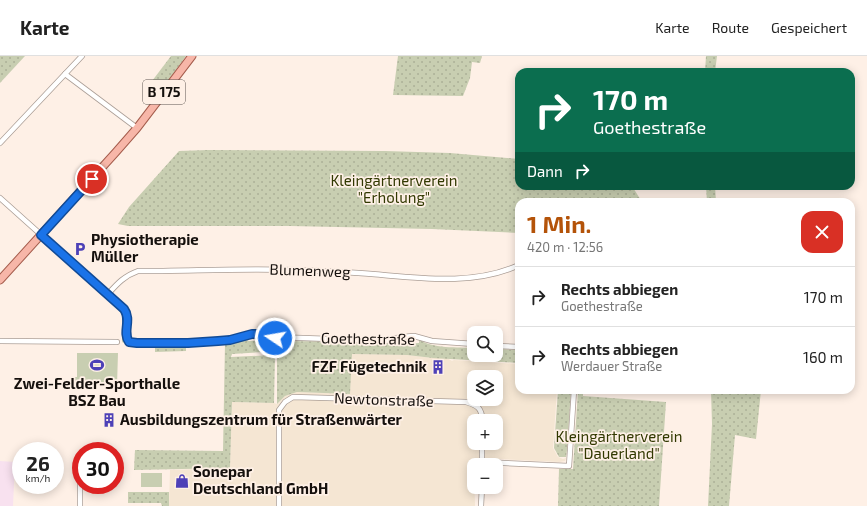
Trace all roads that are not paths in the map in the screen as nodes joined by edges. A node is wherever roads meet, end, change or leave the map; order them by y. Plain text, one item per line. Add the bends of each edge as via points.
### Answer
1 (82, 56) edge
2 (192, 56) edge
3 (65, 74) junction
4 (137, 128) junction
5 (0, 143) edge
6 (0, 198) edge
7 (41, 235) junction
8 (515, 266) edge
9 (0, 280) edge
10 (108, 294) junction
11 (0, 341) edge
12 (117, 342) dead end
13 (467, 344) edge
14 (503, 346) edge
15 (515, 347) edge
16 (574, 394) edge
17 (482, 414) edge
18 (503, 464) edge
19 (80, 494) edge
20 (482, 494) edge
21 (80, 506) edge
22 (279, 506) edge
23 (481, 506) edge

1 - 3 street
2 - 4 main road, B 175
3 - 4 street
3 - 5 street
4 - 7 main road, B 175
6 - 7 street, Goethestraße
7 - 9 main road, B 175
7 - 10 street, Goethestraße
8 - 10 street, Blumenweg via 484,275 438,279 296,270 138,271 123,278
10 - 13 street, Goethestraße via 127,314 127,337 129,342 133,343 218,341 259,334 275,338 385,341 414,336 432,341
11 - 12 street
14 - 15 street
16 - 18 street via 569,466
17 - 22 street, Newtonstraße via 476,405 466,402 294,397 285,402 280,410
19 - 21 street
20 - 23 street

